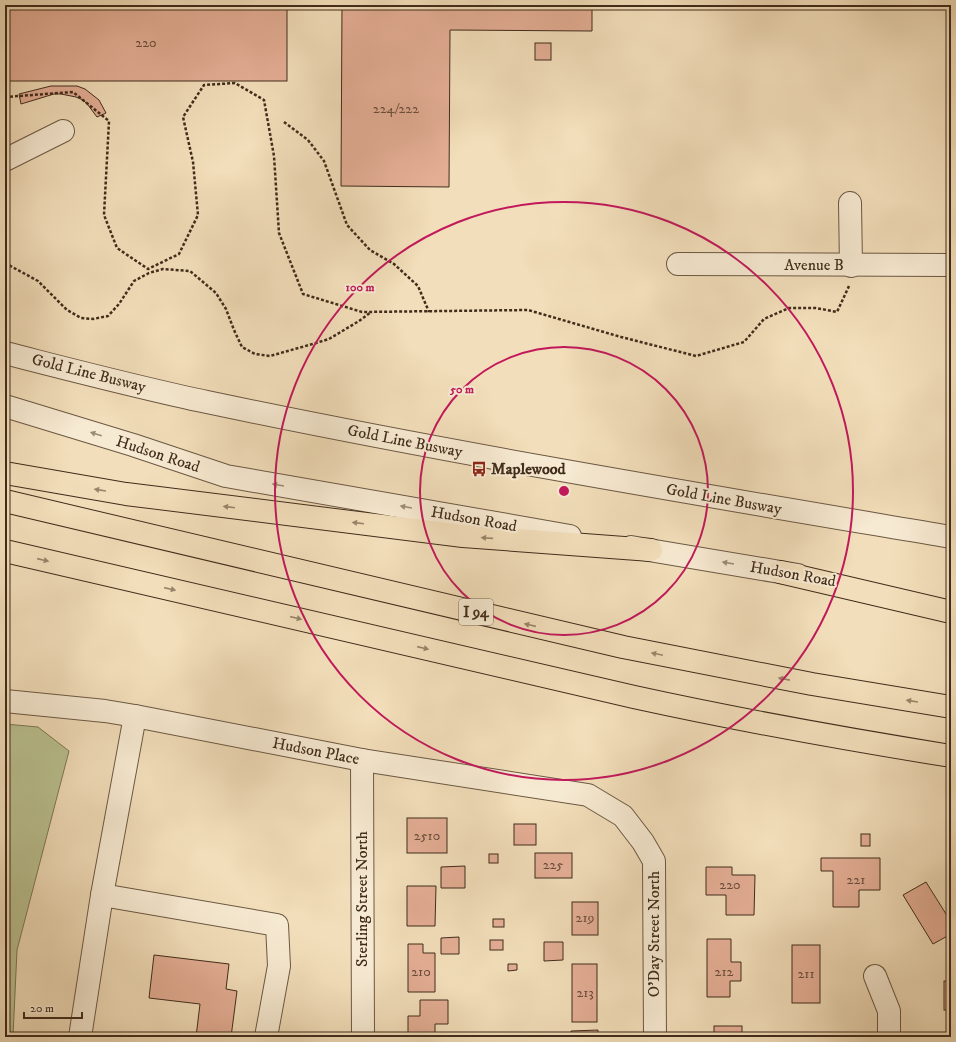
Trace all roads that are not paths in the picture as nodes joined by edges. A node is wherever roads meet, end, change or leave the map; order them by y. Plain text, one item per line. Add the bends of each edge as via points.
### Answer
1 (63, 130) dead end
2 (5, 160) edge
3 (850, 203) dead end
4 (678, 264) dead end
5 (951, 265) edge
6 (851, 274) junction
7 (5, 353) edge
8 (5, 406) edge
9 (5, 473) edge
10 (5, 501) edge
11 (951, 537) edge
12 (651, 550) junction
13 (5, 551) edge
14 (780, 572) junction
15 (951, 601) edge
16 (951, 612) edge
17 (5, 701) edge
18 (951, 707) edge
19 (135, 716) junction
20 (951, 756) edge
21 (362, 760) junction
22 (623, 816) joint
23 (102, 895) junction
24 (875, 976) dead end
25 (80, 1037) edge
26 (266, 1037) edge
27 (363, 1037) edge
28 (655, 1037) edge
29 (889, 1037) edge

1 - 2 street
3 - 6 street
4 - 6 street, Avenue B
5 - 6 street, Avenue B
7 - 11 street, Gold Line Busway via 204,402 374,436 617,481
12 -> 8 street, Hudson Road via 226,476
12 -> 9 highway via 463,536 133,495
18 -> 10 highway, I 94 via 812,684 624,647
14 -> 12 street, Hudson Road
13 -> 20 highway via 634,697
14 - 15 street, Hudson Road
14 - 16 highway
17 - 19 street, Hudson Place
19 - 21 street, Hudson Place
19 - 23 street
21 - 22 street, Hudson Place via 588,795
21 - 27 street, Sterling Street North
22 - 28 street, O'Day Street North via 654,861
23 - 25 street
23 - 26 street via 277,925 279,966
24 - 29 street via 890,1010

